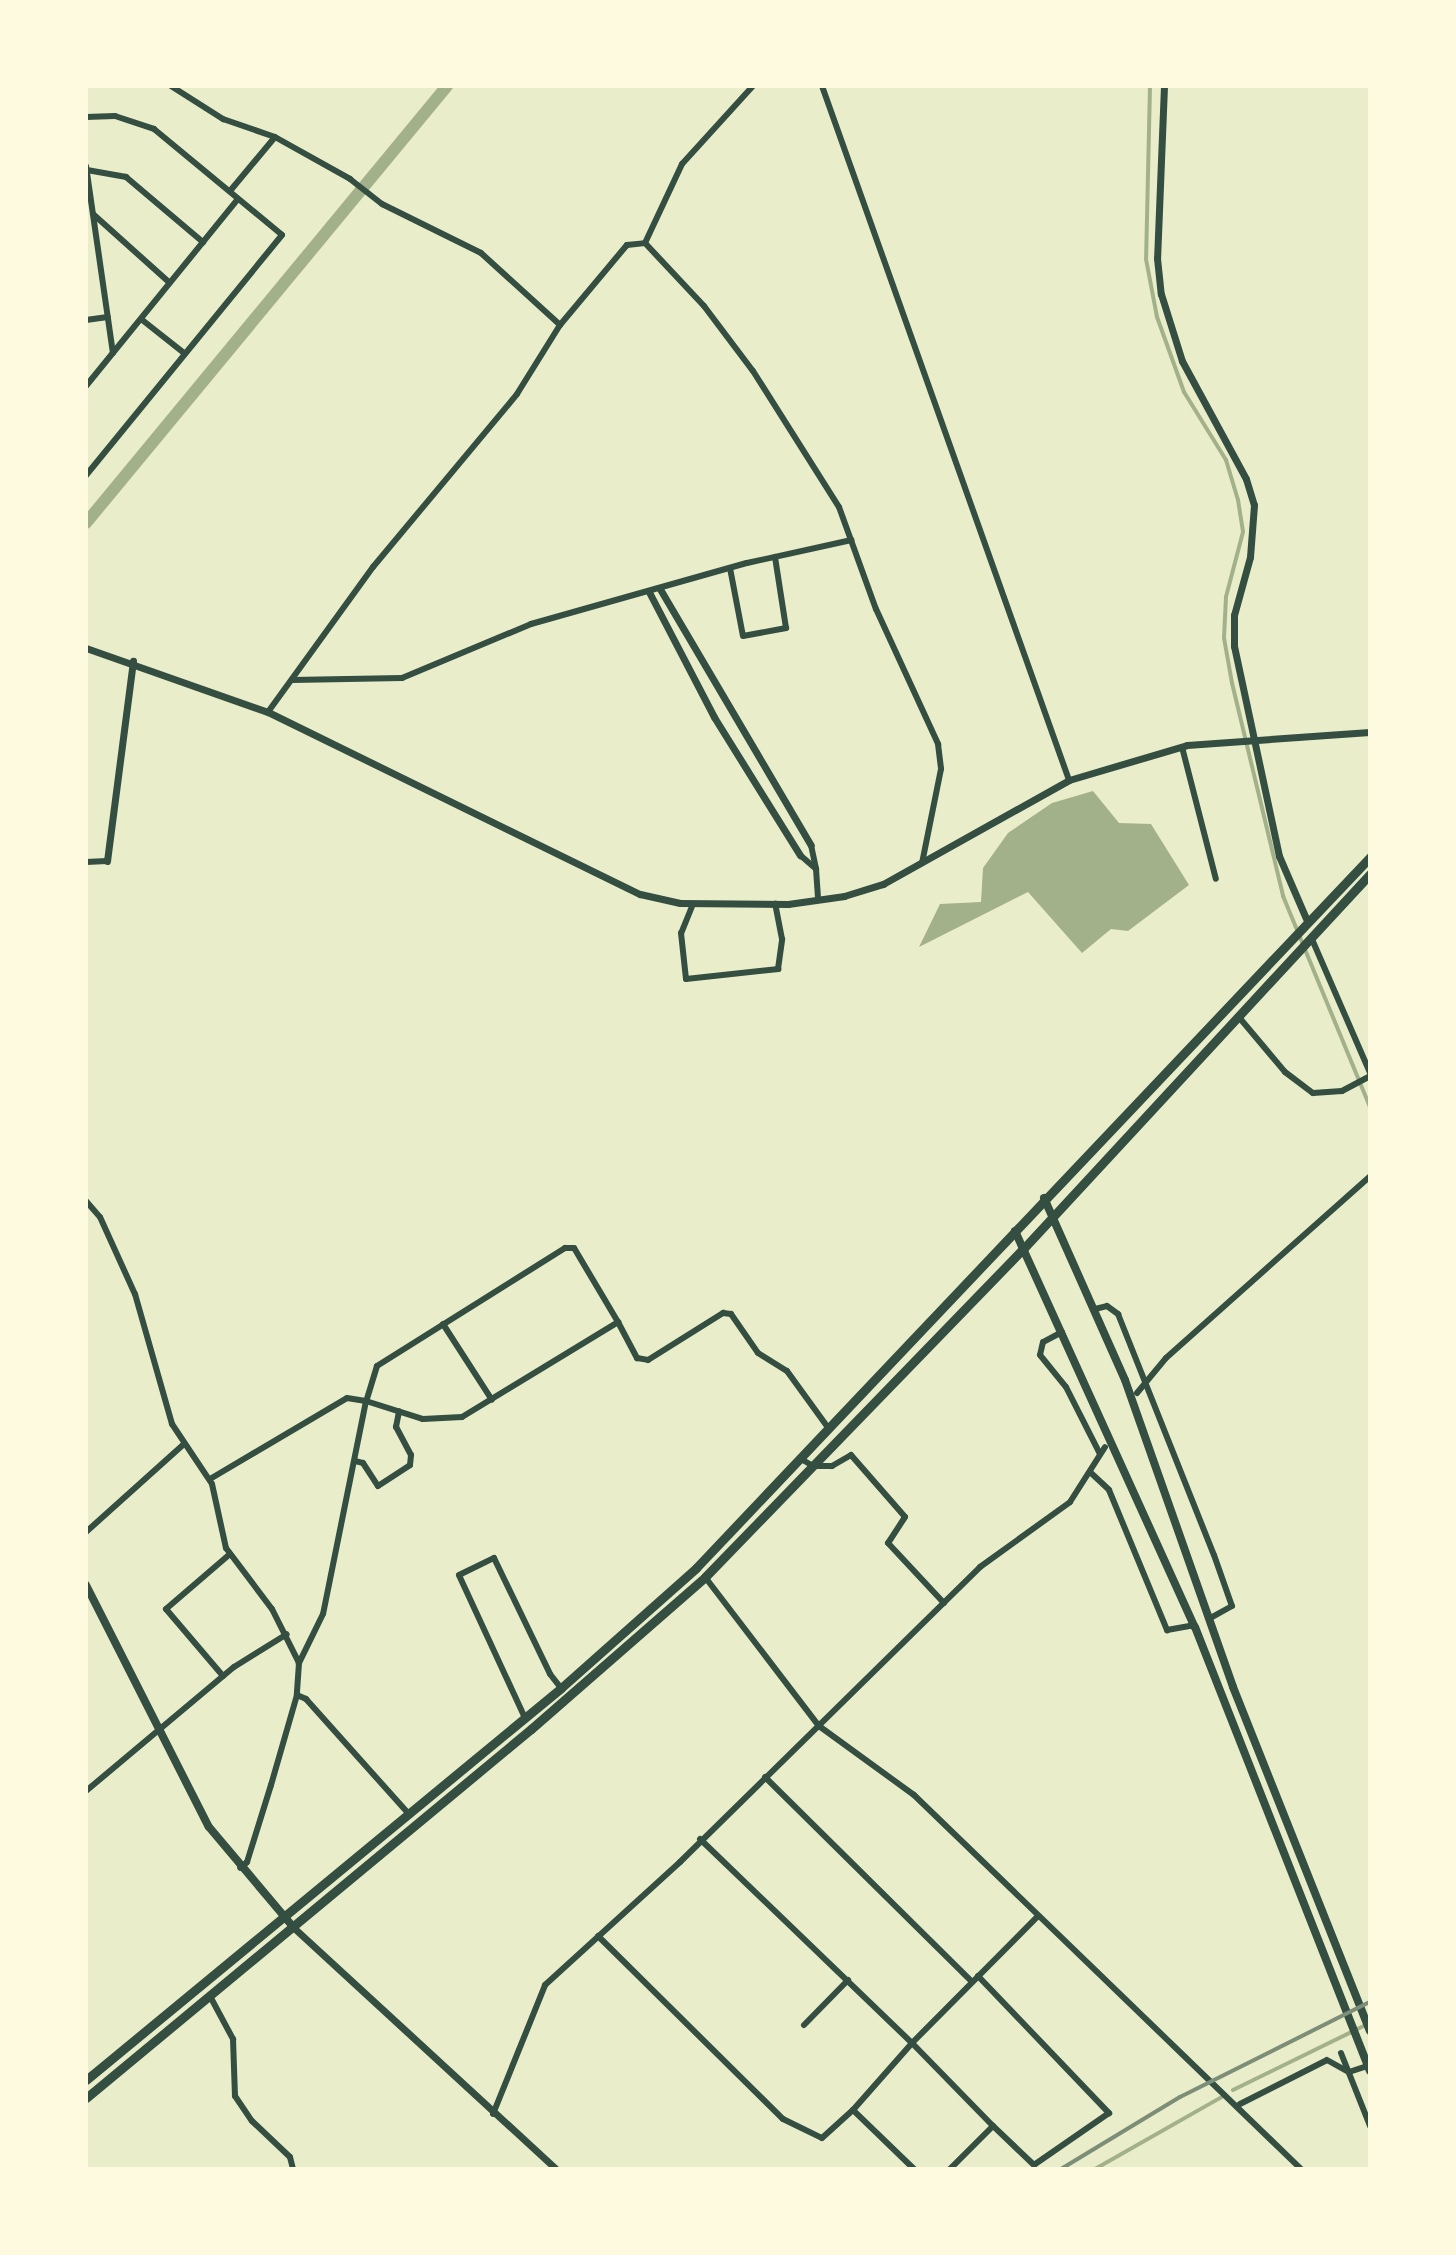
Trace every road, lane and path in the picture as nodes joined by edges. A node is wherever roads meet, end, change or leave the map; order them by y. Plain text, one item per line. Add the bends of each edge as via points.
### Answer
1 (171, 86) edge
2 (753, 86) edge
3 (822, 86) edge
4 (1164, 86) edge
5 (86, 117) edge
6 (275, 137) junction
7 (86, 168) edge
8 (230, 191) junction
9 (238, 199) junction
10 (93, 214) junction
11 (203, 242) junction
12 (645, 243) junction
13 (97, 246) junction
14 (86, 248) edge
15 (170, 283) junction
16 (108, 317) junction
17 (141, 319) junction
18 (86, 320) edge
19 (560, 325) junction
20 (113, 353) junction
21 (184, 353) junction
22 (86, 386) edge
23 (86, 475) edge
24 (852, 540) junction
25 (775, 557) junction
26 (730, 568) junction
27 (660, 589) junction
28 (649, 592) junction
29 (86, 648) edge
30 (133, 661) junction
31 (292, 680) junction
32 (268, 712) junction
33 (1370, 732) edge
34 (1251, 742) junction
35 (1182, 747) junction
36 (1069, 780) junction
37 (811, 845) joint
38 (800, 855) joint
39 (1370, 857) edge
40 (107, 861) joint
41 (86, 862) edge
42 (922, 863) junction
43 (816, 869) junction
44 (1370, 874) edge
45 (1216, 879) dead end
46 (818, 900) junction
47 (693, 904) junction
48 (775, 904) junction
49 (1306, 925) junction
50 (1309, 938) junction
51 (1238, 1016) junction
52 (1370, 1074) edge
53 (1370, 1176) edge
54 (1044, 1198) junction
55 (86, 1201) edge
56 (1054, 1215) junction
57 (1015, 1231) junction
58 (1024, 1248) junction
59 (1095, 1309) junction
60 (618, 1322) junction
61 (443, 1324) junction
62 (1062, 1332) junction
63 (1144, 1381) junction
64 (1137, 1393) dead end
65 (492, 1400) junction
66 (366, 1401) junction
67 (399, 1411) junction
68 (829, 1429) junction
69 (184, 1444) junction
70 (1105, 1447) dead end
71 (1100, 1454) junction
72 (801, 1459) junction
73 (355, 1461) junction
74 (813, 1466) junction
75 (1090, 1472) junction
76 (210, 1479) junction
77 (86, 1532) edge
78 (230, 1554) junction
79 (705, 1577) junction
80 (86, 1585) edge
81 (89, 1598) edge
82 (944, 1603) junction
83 (1210, 1618) junction
84 (1194, 1625) junction
85 (287, 1634) junction
86 (299, 1663) junction
87 (223, 1676) junction
88 (561, 1688) junction
89 (297, 1695) junction
90 (525, 1718) junction
91 (819, 1726) junction
92 (158, 1729) junction
93 (765, 1777) junction
94 (86, 1791) edge
95 (408, 1813) junction
96 (700, 1839) junction
97 (239, 1869) junction
98 (282, 1916) junction
99 (1038, 1916) junction
100 (294, 1928) junction
101 (598, 1936) junction
102 (975, 1979) junction
103 (848, 1980) junction
104 (211, 1998) junction
105 (804, 2025) dead end
106 (1370, 2031) edge
107 (912, 2043) junction
108 (1341, 2053) dead end
109 (1370, 2068) edge
110 (1349, 2072) junction
111 (86, 2080) edge
112 (86, 2098) edge
113 (1240, 2104) junction
114 (853, 2110) junction
115 (493, 2114) junction
116 (993, 2126) junction
117 (1370, 2126) edge
118 (293, 2169) edge
119 (556, 2169) edge
120 (914, 2169) edge
121 (950, 2169) edge
122 (1301, 2169) edge

1 - 6 street via 223,119
2 - 12 street via 682,164
3 - 36 street
4 - 34 street via 1157,258 1161,294 1182,361 1246,479 1254,505 1250,557 1234,615 1234,646
5 - 8 street via 115,116 154,129
6 - 8 street
6 - 19 street via 370,196 492,259
7 - 10 street
7 - 11 street via 126,177
8 - 9 street
9 - 11 street
9 - 21 street via 282,235
10 - 13 street
10 - 15 street
11 - 15 street
12 - 19 street via 627,245
12 - 24 street via 704,306 753,371 823,475
13 - 14 street
13 - 16 street
15 - 17 street
16 - 18 street
16 - 20 street
17 - 20 street
17 - 21 street
19 - 31 street via 517,394 373,567
20 - 22 street
21 - 23 street
24 - 25 street
24 - 42 street via 876,609 938,744 941,769
25 - 26 street
25 - 26 street via 786,628 743,636
26 - 27 street
27 - 28 street
27 - 37 street
28 - 31 street via 531,624 402,678
28 - 38 street via 714,717
29 - 30 street
30 - 32 street
30 - 40 street
31 - 32 street
32 - 47 street via 640,894
33 - 34 street
34 - 35 street
34 - 49 street via 1279,856
35 - 36 street
35 - 45 street
36 - 42 street
37 - 43 street
38 - 43 street
39 - 49 main road
40 - 41 street
42 - 46 street via 883,884
43 - 46 street
44 - 50 main road
46 - 48 street
47 - 48 street
47 - 48 street via 681,933 686,979 778,969 782,939
49 - 54 main road
50 - 51 main road
50 - 52 street
51 - 52 street via 1285,1072 1313,1093 1342,1091
51 - 56 main road
53 - 63 street
54 - 56 main road
54 - 57 main road
55 - 69 street via 100,1217 135,1294 157,1382
56 - 58 main road
56 - 59 main road
57 - 58 main road
57 - 68 main road
58 - 62 main road
58 - 74 main road
59 - 63 street via 1107,1306 1118,1314
59 - 83 main road
60 - 61 street via 574,1248 565,1248
60 - 65 street
60 - 68 street via 637,1358 648,1360 723,1313 731,1314 758,1353 787,1371
61 - 65 street
61 - 66 street via 377,1366
62 - 71 street via 1043,1342 1040,1355 1066,1387
62 - 84 main road
63 - 64 street
63 - 83 street via 1232,1606
65 - 67 street via 462,1417 423,1419
66 - 67 street
66 - 73 street
66 - 76 street via 347,1398
67 - 73 street via 396,1427 411,1455 410,1465 378,1486 363,1463
68 - 72 main road
69 - 76 street
69 - 77 street
70 - 71 street
71 - 75 street
72 - 74 street
72 - 88 main road via 696,1568
73 - 86 street via 323,1614
74 - 79 main road
74 - 82 street via 832,1466 851,1455 905,1517 886,1541
75 - 82 street via 1070,1502 980,1567
75 - 84 street via 1109,1490 1167,1630
76 - 78 street
78 - 85 street
78 - 87 street via 166,1609
79 - 91 street
79 - 100 main road
80 - 81 main road
81 - 92 main road
82 - 91 street
83 - 106 main road
84 - 109 main road
85 - 86 street
85 - 87 street
86 - 89 street
87 - 92 street
88 - 90 main road
88 - 90 street via 494,1558 459,1575
89 - 95 street
89 - 97 street via 247,1862
90 - 95 main road
91 - 93 street
91 - 99 street via 914,1795
92 - 94 street
92 - 97 main road via 203,1816
93 - 96 street
93 - 102 street
95 - 98 main road
96 - 101 street
96 - 103 street
97 - 98 main road
98 - 100 main road
98 - 111 main road
99 - 102 street
99 - 113 street via 1180,2054
100 - 104 main road
100 - 115 street
101 - 114 street via 783,2119 822,2138
101 - 115 street via 545,1985
102 - 107 street
102 - 116 street via 1109,2113 1034,2165
103 - 105 street
103 - 107 street
104 - 112 main road
104 - 118 street via 233,2039 235,2096 252,2121 290,2157
107 - 114 street
107 - 116 street
108 - 110 street
109 - 110 street
110 - 113 street via 1327,2060
110 - 117 street
113 - 122 street
114 - 120 street
115 - 119 street
116 - 121 street

